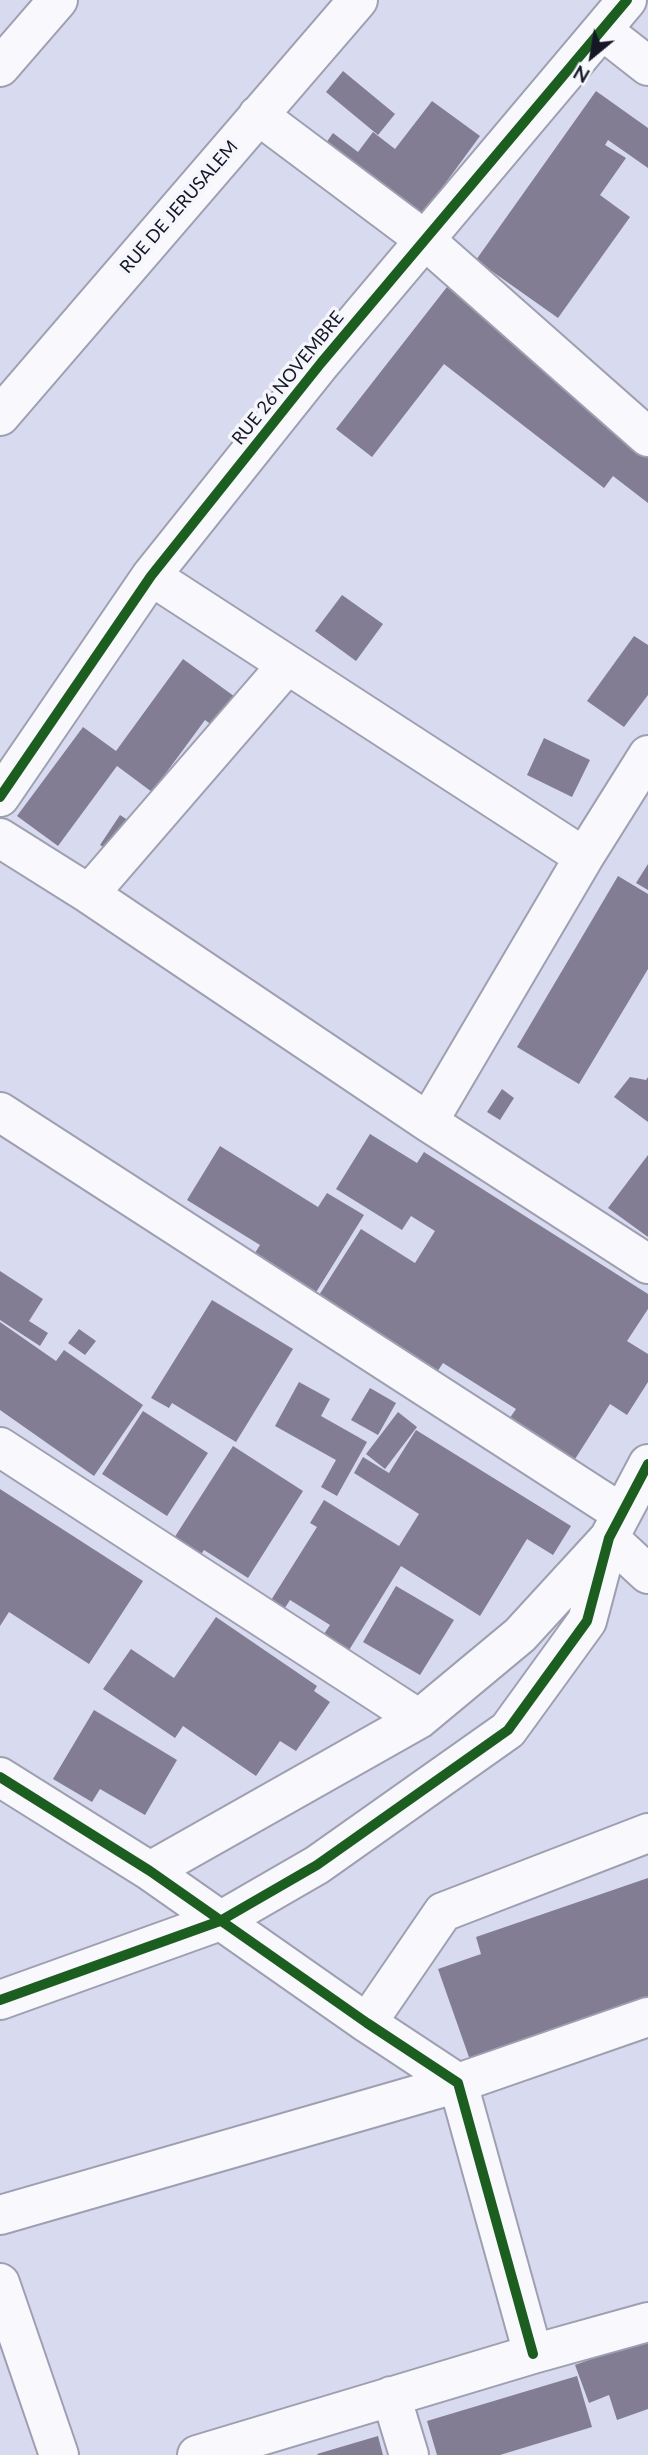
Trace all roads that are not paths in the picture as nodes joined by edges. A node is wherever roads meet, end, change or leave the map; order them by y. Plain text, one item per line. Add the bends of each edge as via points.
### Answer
1 (58, 0) edge
2 (358, 0) edge
3 (627, 0) edge
4 (602, 30) junction
5 (648, 66) edge
6 (0, 67) edge
7 (258, 115) junction
8 (425, 240) junction
9 (0, 416) edge
10 (648, 437) edge
11 (151, 576) junction
12 (287, 664) junction
13 (648, 755) edge
14 (0, 797) edge
15 (0, 838) edge
16 (583, 857) junction
17 (89, 894) junction
18 (0, 1112) edge
19 (428, 1122) junction
20 (648, 1264) edge
21 (0, 1447) edge
22 (648, 1464) edge
23 (615, 1525) junction
24 (648, 1574) edge
25 (419, 1719) junction
26 (0, 1777) edge
27 (648, 1833) edge
28 (150, 1871) junction
29 (220, 1920) junction
30 (0, 2000) edge
31 (648, 2017) edge
32 (367, 2023) junction
33 (458, 2083) junction
34 (0, 2215) edge
35 (0, 2283) edge
36 (648, 2322) edge
37 (534, 2354) junction
38 (391, 2396) junction
39 (59, 2455) edge
40 (197, 2455) edge
41 (409, 2455) edge

1 - 6 street
2 - 7 street, RUE DE JERUSALEM
3 - 4 street, RUE 26 NOVEMBRE
4 - 5 street
4 - 8 street, RUE 26 NOVEMBRE
7 - 8 street
7 - 9 street, RUE DE JERUSALEM
8 - 10 street
8 - 11 street, RUE 26 NOVEMBRE
11 - 12 street
11 - 14 street, RUE 26 NOVEMBRE
12 - 16 street
12 - 17 street
13 - 16 street
15 - 17 street
16 - 19 street
17 - 19 street
18 - 23 street
19 - 20 street
21 - 25 street
22 - 23 street
23 - 24 street
23 - 25 street via 520,1635
23 - 29 street via 587,1621 508,1730 317,1866
25 - 28 street
26 - 28 street
27 - 32 street via 443,1913
28 - 29 street
29 - 30 street
29 - 32 street
31 - 33 street
32 - 33 street
33 - 34 street
33 - 37 street
35 - 39 street
36 - 37 street
37 - 38 street
38 - 40 street
38 - 41 street

